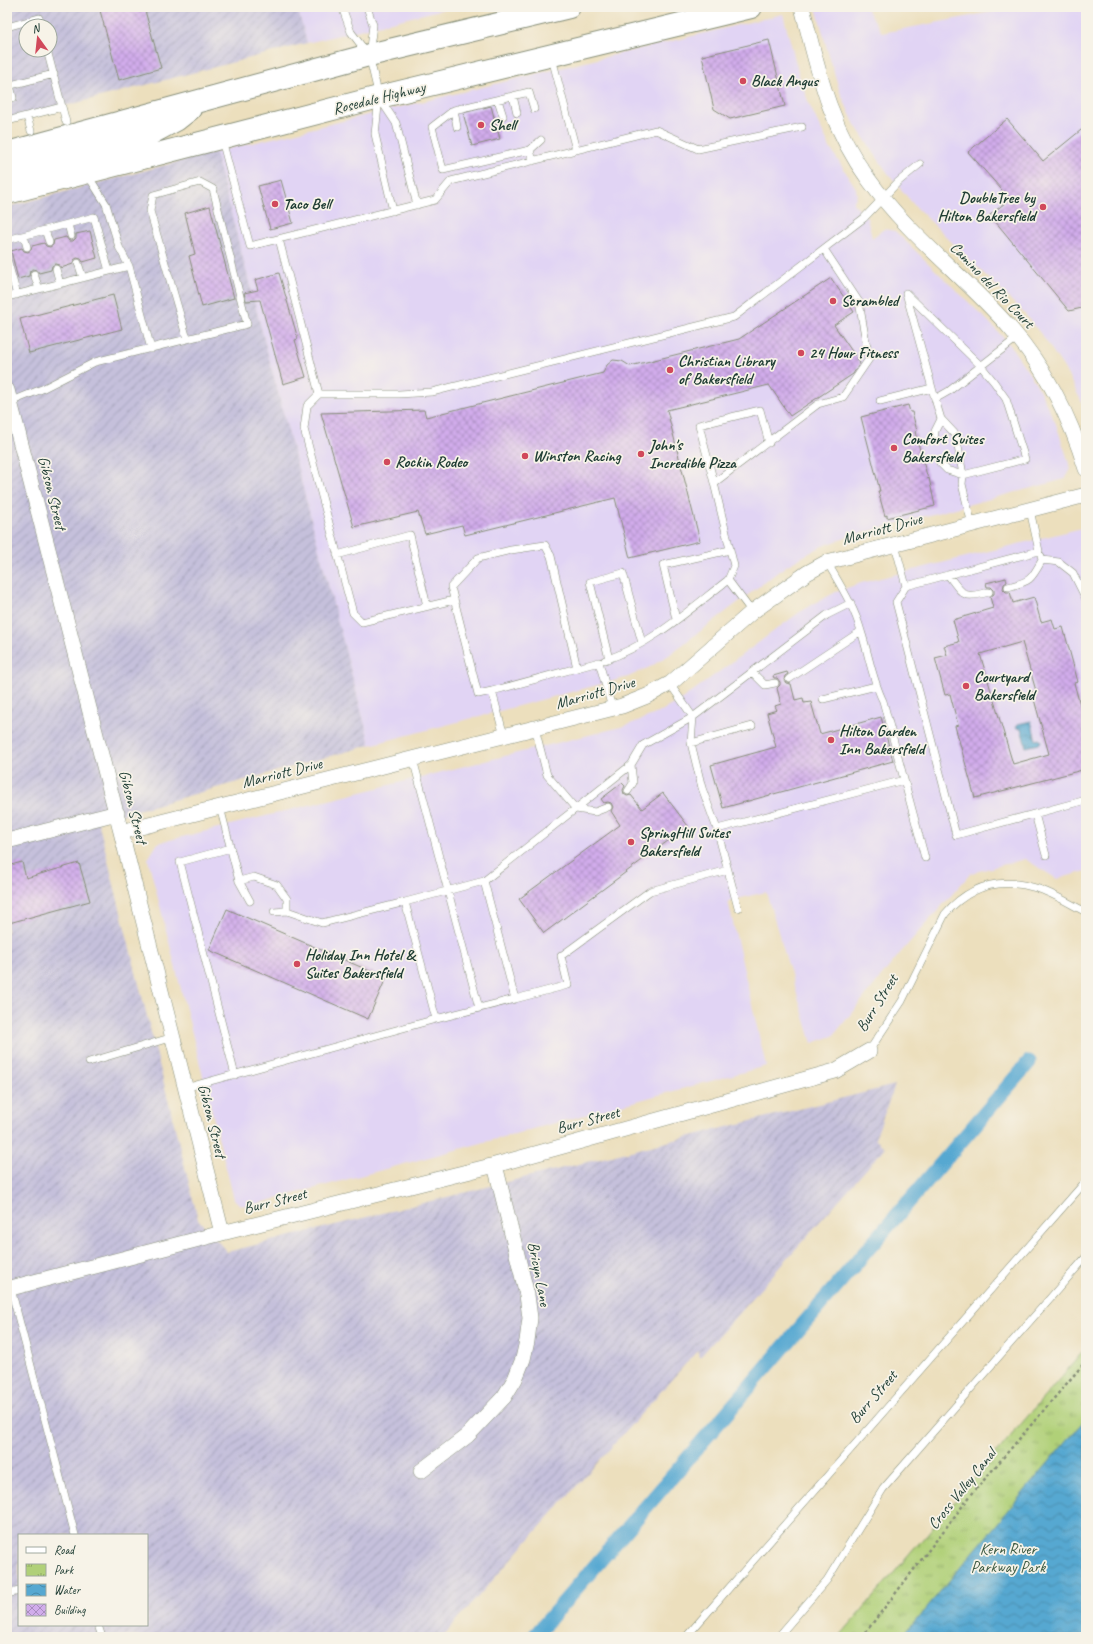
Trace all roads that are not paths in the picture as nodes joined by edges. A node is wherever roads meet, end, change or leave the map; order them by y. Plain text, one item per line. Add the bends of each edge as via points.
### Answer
1 (342, 7) edge
2 (367, 7) edge
3 (569, 7) edge
4 (752, 7) edge
5 (802, 7) edge
6 (532, 11) edge
7 (18, 24) edge
8 (7, 27) edge
9 (369, 55) junction
10 (551, 56) junction
11 (49, 58) edge
12 (54, 74) junction
13 (8, 86) edge
14 (513, 96) junction
15 (379, 97) junction
16 (13, 98) dead end
17 (498, 100) junction
18 (199, 101) junction
19 (534, 109) dead end
20 (454, 110) junction
21 (518, 113) dead end
22 (64, 114) junction
23 (503, 116) dead end
24 (24, 120) junction
25 (7, 121) edge
26 (802, 127) dead end
27 (457, 128) dead end
28 (7, 138) edge
29 (221, 138) junction
30 (541, 140) dead end
31 (525, 143) dead end
32 (528, 150) junction
33 (576, 150) junction
34 (7, 153) edge
35 (533, 161) junction
36 (920, 164) dead end
37 (443, 170) junction
38 (86, 172) junction
39 (7, 173) edge
40 (451, 181) junction
41 (7, 193) edge
42 (884, 199) junction
43 (417, 205) junction
44 (393, 211) junction
45 (68, 224) junction
46 (45, 230) junction
47 (24, 236) junction
48 (71, 236) dead end
49 (279, 239) junction
50 (7, 240) edge
51 (49, 242) dead end
52 (27, 247) dead end
53 (824, 249) junction
54 (7, 259) edge
55 (78, 263) dead end
56 (129, 266) junction
57 (56, 269) dead end
58 (109, 271) junction
59 (34, 274) dead end
60 (83, 278) junction
61 (60, 284) junction
62 (39, 289) junction
63 (17, 295) junction
64 (7, 298) edge
65 (1018, 337) junction
66 (187, 339) junction
67 (151, 349) junction
68 (981, 366) junction
69 (932, 388) junction
70 (319, 394) junction
71 (9, 396) edge
72 (935, 399) junction
73 (880, 401) dead end
74 (941, 419) junction
75 (934, 440) dead end
76 (769, 443) junction
77 (940, 463) dead end
78 (1086, 469) edge
79 (963, 475) junction
80 (714, 483) junction
81 (1086, 495) edge
82 (1030, 510) junction
83 (972, 524) junction
84 (895, 545) junction
85 (730, 550) junction
86 (1039, 551) junction
87 (337, 555) junction
88 (1042, 560) junction
89 (827, 562) junction
90 (948, 575) junction
91 (728, 580) junction
92 (906, 586) junction
93 (1008, 587) dead end
94 (989, 592) dead end
95 (1086, 599) edge
96 (454, 600) junction
97 (851, 602) junction
98 (427, 606) junction
99 (752, 612) junction
100 (676, 619) junction
101 (861, 631) junction
102 (642, 643) junction
103 (609, 659) junction
104 (599, 662) junction
105 (577, 668) junction
106 (752, 672) junction
107 (789, 679) dead end
108 (775, 683) dead end
109 (670, 684) junction
110 (876, 686) junction
111 (492, 691) junction
112 (823, 699) dead end
113 (612, 708) junction
114 (693, 717) junction
115 (752, 726) dead end
116 (535, 728) junction
117 (504, 736) junction
118 (691, 742) junction
119 (412, 759) junction
120 (632, 765) junction
121 (904, 780) junction
122 (628, 791) dead end
123 (1086, 800) edge
124 (220, 807) junction
125 (608, 807) dead end
126 (576, 809) junction
127 (117, 813) junction
128 (1035, 814) junction
129 (717, 829) junction
130 (121, 832) junction
131 (7, 841) edge
132 (231, 848) junction
133 (1046, 855) dead end
134 (925, 858) dead end
135 (728, 870) junction
136 (239, 881) junction
137 (484, 881) junction
138 (448, 890) junction
139 (250, 901) dead end
140 (405, 902) junction
141 (738, 908) dead end
142 (287, 911) junction
143 (274, 912) dead end
144 (1086, 912) edge
145 (515, 999) junction
146 (479, 1008) junction
147 (436, 1019) junction
148 (172, 1037) junction
149 (869, 1051) joint
150 (89, 1062) dead end
151 (235, 1074) junction
152 (185, 1088) junction
153 (495, 1165) junction
154 (1086, 1181) edge
155 (222, 1233) junction
156 (1086, 1257) edge
157 (9, 1289) edge
158 (421, 1471) dead end
159 (75, 1534) edge
160 (18, 1591) edge
161 (7, 1594) edge
162 (98, 1626) edge
163 (102, 1637) edge
164 (686, 1637) edge
165 (778, 1637) edge

1 - 9 lane via 351,32
2 - 9 lane via 372,25
3 - 6 main road
4 - 10 main road, Rosedale Highway
5 - 42 street, Camino del Rio Court via 822,86 836,123 850,151
6 - 9 main road
7 - 8 lane
9 - 15 lane
9 - 18 main road
10 - 15 main road, Rosedale Highway
10 - 33 lane
11 - 12 lane
12 - 13 lane
12 - 22 lane
13 - 16 lane
14 - 17 lane
14 - 19 lane via 528,92
14 - 21 lane
15 - 29 main road, Rosedale Highway
15 - 43 lane via 396,123
15 - 44 lane via 375,134
17 - 20 lane
17 - 23 lane
18 - 22 main road via 150,102
18 - 34 main road
18 - 39 main road via 176,120 146,136
20 - 27 lane
20 - 37 lane via 432,127
22 - 24 main road
24 - 25 lane
24 - 28 main road
26 - 33 lane via 698,149 656,130
29 - 38 main road, Rosedale Highway
29 - 49 lane via 250,246
30 - 32 lane
31 - 32 lane
32 - 35 lane
32 - 37 lane via 512,150
33 - 35 lane
35 - 40 lane
36 - 42 lane via 898,182
37 - 40 lane
38 - 41 main road, Rosedale Highway
38 - 56 lane via 106,204 119,247
40 - 43 lane via 435,200
42 - 53 lane
42 - 65 street, Camino del Rio Court
43 - 44 lane
44 - 49 lane
45 - 46 lane
45 - 48 lane
45 - 58 lane via 94,217
46 - 47 lane
46 - 51 lane
47 - 50 lane
47 - 52 lane
49 - 70 lane
53 - 70 lane via 734,317 432,392
53 - 76 lane via 859,302 869,359 843,397 818,404
54 - 63 lane
55 - 60 lane
56 - 58 lane
56 - 67 lane
57 - 61 lane
58 - 60 lane
59 - 62 lane
60 - 61 lane
61 - 62 lane
62 - 63 lane
63 - 64 lane
65 - 68 lane
65 - 78 street, Camino del Rio Court via 1051,384 1067,415
66 - 66 lane via 247,324 213,189 200,182 153,195 150,211
66 - 67 lane
67 - 71 lane via 95,362 42,389
68 - 69 lane via 906,293
68 - 72 lane
68 - 79 lane via 1006,400 1025,459
69 - 72 lane
69 - 73 lane
70 - 87 lane via 307,406 304,429
71 - 127 street, Gibson Street
72 - 74 lane
74 - 75 lane
74 - 79 lane via 956,435
76 - 80 lane
76 - 80 lane via 760,410 699,425
77 - 79 lane via 947,470
79 - 83 lane via 962,484
80 - 85 lane
81 - 82 street, Marriott Drive
82 - 83 street, Marriott Drive
82 - 86 lane
83 - 84 street, Marriott Drive
84 - 89 street, Marriott Drive
84 - 92 lane
85 - 91 lane via 734,566
85 - 100 lane via 663,565
86 - 88 lane
86 - 90 lane
87 - 98 lane via 353,613 362,622
87 - 98 lane via 410,535
88 - 93 lane via 1027,582
88 - 95 lane via 1059,562 1073,573
89 - 97 lane
89 - 99 street, Marriott Drive
90 - 92 lane
90 - 94 lane via 962,594 972,597
91 - 99 lane
91 - 100 lane
92 - 128 lane via 896,602 956,834
96 - 98 lane
96 - 105 lane via 451,587 478,558 545,545 551,556
96 - 111 lane via 478,694
97 - 101 lane
97 - 106 lane via 827,616
99 - 109 street, Marriott Drive
100 - 102 lane
101 - 107 lane
101 - 110 lane
102 - 103 lane
102 - 103 lane via 623,573 590,582
103 - 104 lane
104 - 105 lane
104 - 113 lane
105 - 111 lane
106 - 108 lane via 765,685
106 - 114 lane
109 - 113 street, Marriott Drive via 647,696
109 - 114 lane
110 - 112 lane
110 - 121 lane via 884,701
111 - 117 lane
113 - 116 street, Marriott Drive
114 - 118 lane
114 - 120 lane via 643,745
115 - 118 lane
116 - 117 street, Marriott Drive
116 - 126 lane via 547,775
117 - 119 street, Marriott Drive
118 - 129 lane via 702,788
119 - 124 street, Marriott Drive
119 - 138 lane
120 - 122 lane via 633,783
120 - 126 lane
121 - 129 lane
121 - 134 lane
123 - 128 lane
124 - 130 street, Marriott Drive
124 - 132 lane
125 - 126 lane via 595,812
126 - 137 lane
127 - 130 street, Gibson Street
127 - 131 street
128 - 133 lane
129 - 135 lane
130 - 148 street, Gibson Street
132 - 136 lane
132 - 151 lane via 180,862
135 - 141 lane
135 - 145 lane via 650,891 561,956 568,984
136 - 139 lane
136 - 142 lane via 254,878 277,886 287,899
137 - 138 lane
137 - 145 lane
138 - 140 lane
138 - 146 lane
140 - 142 lane via 322,923
140 - 147 lane
142 - 143 lane
144 - 149 lane, Burr Street via 1038,888 1017,883 975,889 955,902 946,914 902,1001
145 - 146 lane
146 - 147 lane
147 - 151 lane
148 - 150 lane
148 - 152 street, Gibson Street
149 - 153 street, Burr Street via 835,1071
151 - 152 lane
152 - 155 street, Gibson Street
153 - 155 street, Burr Street
153 - 158 street, Bricyn Lane via 528,1295 530,1318 523,1359 504,1397 467,1436
154 - 164 lane, Burr Street
155 - 157 street, Burr Street
156 - 165 lane via 883,1489 826,1580
157 - 159 lane
160 - 161 lane
162 - 163 lane

